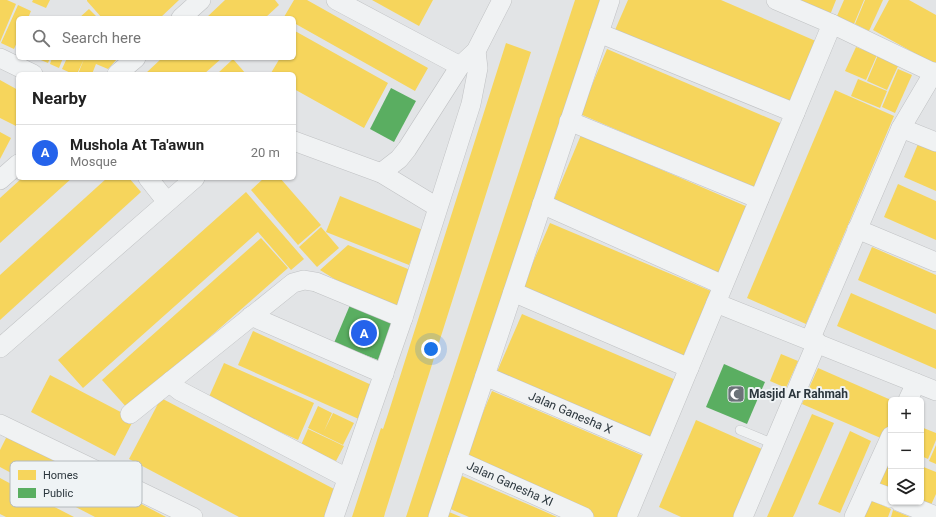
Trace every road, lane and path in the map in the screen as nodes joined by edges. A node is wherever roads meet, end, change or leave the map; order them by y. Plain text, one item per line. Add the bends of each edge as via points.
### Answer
1 (201, 0) edge
2 (336, 0) edge
3 (502, 0) edge
4 (610, 0) edge
5 (776, 0) edge
6 (183, 16) edge
7 (832, 24) junction
8 (599, 33) junction
9 (476, 51) junction
10 (0, 58) edge
11 (134, 60) edge
12 (460, 66) junction
13 (29, 72) edge
14 (120, 72) edge
15 (935, 73) edge
16 (795, 113) junction
17 (570, 121) junction
18 (901, 128) junction
19 (296, 142) edge
20 (936, 142) edge
21 (16, 166) edge
22 (381, 173) junction
23 (0, 180) edge
24 (150, 180) edge
25 (193, 180) edge
26 (759, 199) junction
27 (167, 202) junction
28 (542, 204) junction
29 (438, 207) junction
30 (857, 229) junction
31 (936, 262) edge
32 (723, 285) junction
33 (513, 292) junction
34 (716, 303) junction
35 (251, 316) junction
36 (403, 318) junction
37 (814, 341) junction
38 (0, 348) edge
39 (689, 368) junction
40 (384, 374) junction
41 (485, 376) junction
42 (171, 381) junction
43 (916, 382) junction
44 (936, 390) edge
45 (909, 397) edge
46 (130, 414) dead end
47 (0, 424) edge
48 (740, 430) dead end
49 (888, 442) edge
50 (774, 444) junction
51 (655, 449) junction
52 (457, 460) junction
53 (77, 461) edge
54 (347, 478) junction
55 (867, 488) junction
56 (142, 492) edge
57 (888, 497) edge
58 (908, 505) edge
59 (936, 516) edge
60 (193, 517) edge
61 (334, 517) edge
62 (438, 517) edge
63 (584, 517) edge
64 (627, 517) edge
65 (743, 517) edge
66 (854, 517) edge

1 - 6 street
2 - 12 street
3 - 9 street
4 - 8 street
5 - 7 street
7 - 15 street
7 - 16 street
8 - 16 street
8 - 17 street
9 - 12 street
9 - 29 street via 478,68 471,104
10 - 13 street
11 - 14 street
12 - 22 street via 407,149
15 - 18 street
16 - 26 street
17 - 26 street
17 - 28 street
18 - 20 street
18 - 30 street
19 - 22 street
21 - 23 street
22 - 29 street
24 - 27 street
25 - 27 street
26 - 32 street
27 - 38 street
28 - 32 street
28 - 33 street
29 - 36 street
30 - 31 street
30 - 37 street
32 - 34 street
33 - 39 street
33 - 41 street
34 - 37 street
34 - 39 street
35 - 36 street via 293,283 304,280 316,282
35 - 40 street
35 - 42 street
36 - 40 street
37 - 43 street
37 - 50 street
39 - 51 street
40 - 54 street
41 - 51 street, Jalan Ganesha X
41 - 52 street
42 - 46 street
42 - 54 street via 180,391
43 - 44 street
43 - 45 street
47 - 53 street
48 - 50 lane
49 - 55 street
50 - 65 street
51 - 64 street
52 - 62 street
52 - 63 street, Jalan Ganesha XI
54 - 61 street
55 - 57 street
55 - 66 street
56 - 60 street
58 - 59 street

